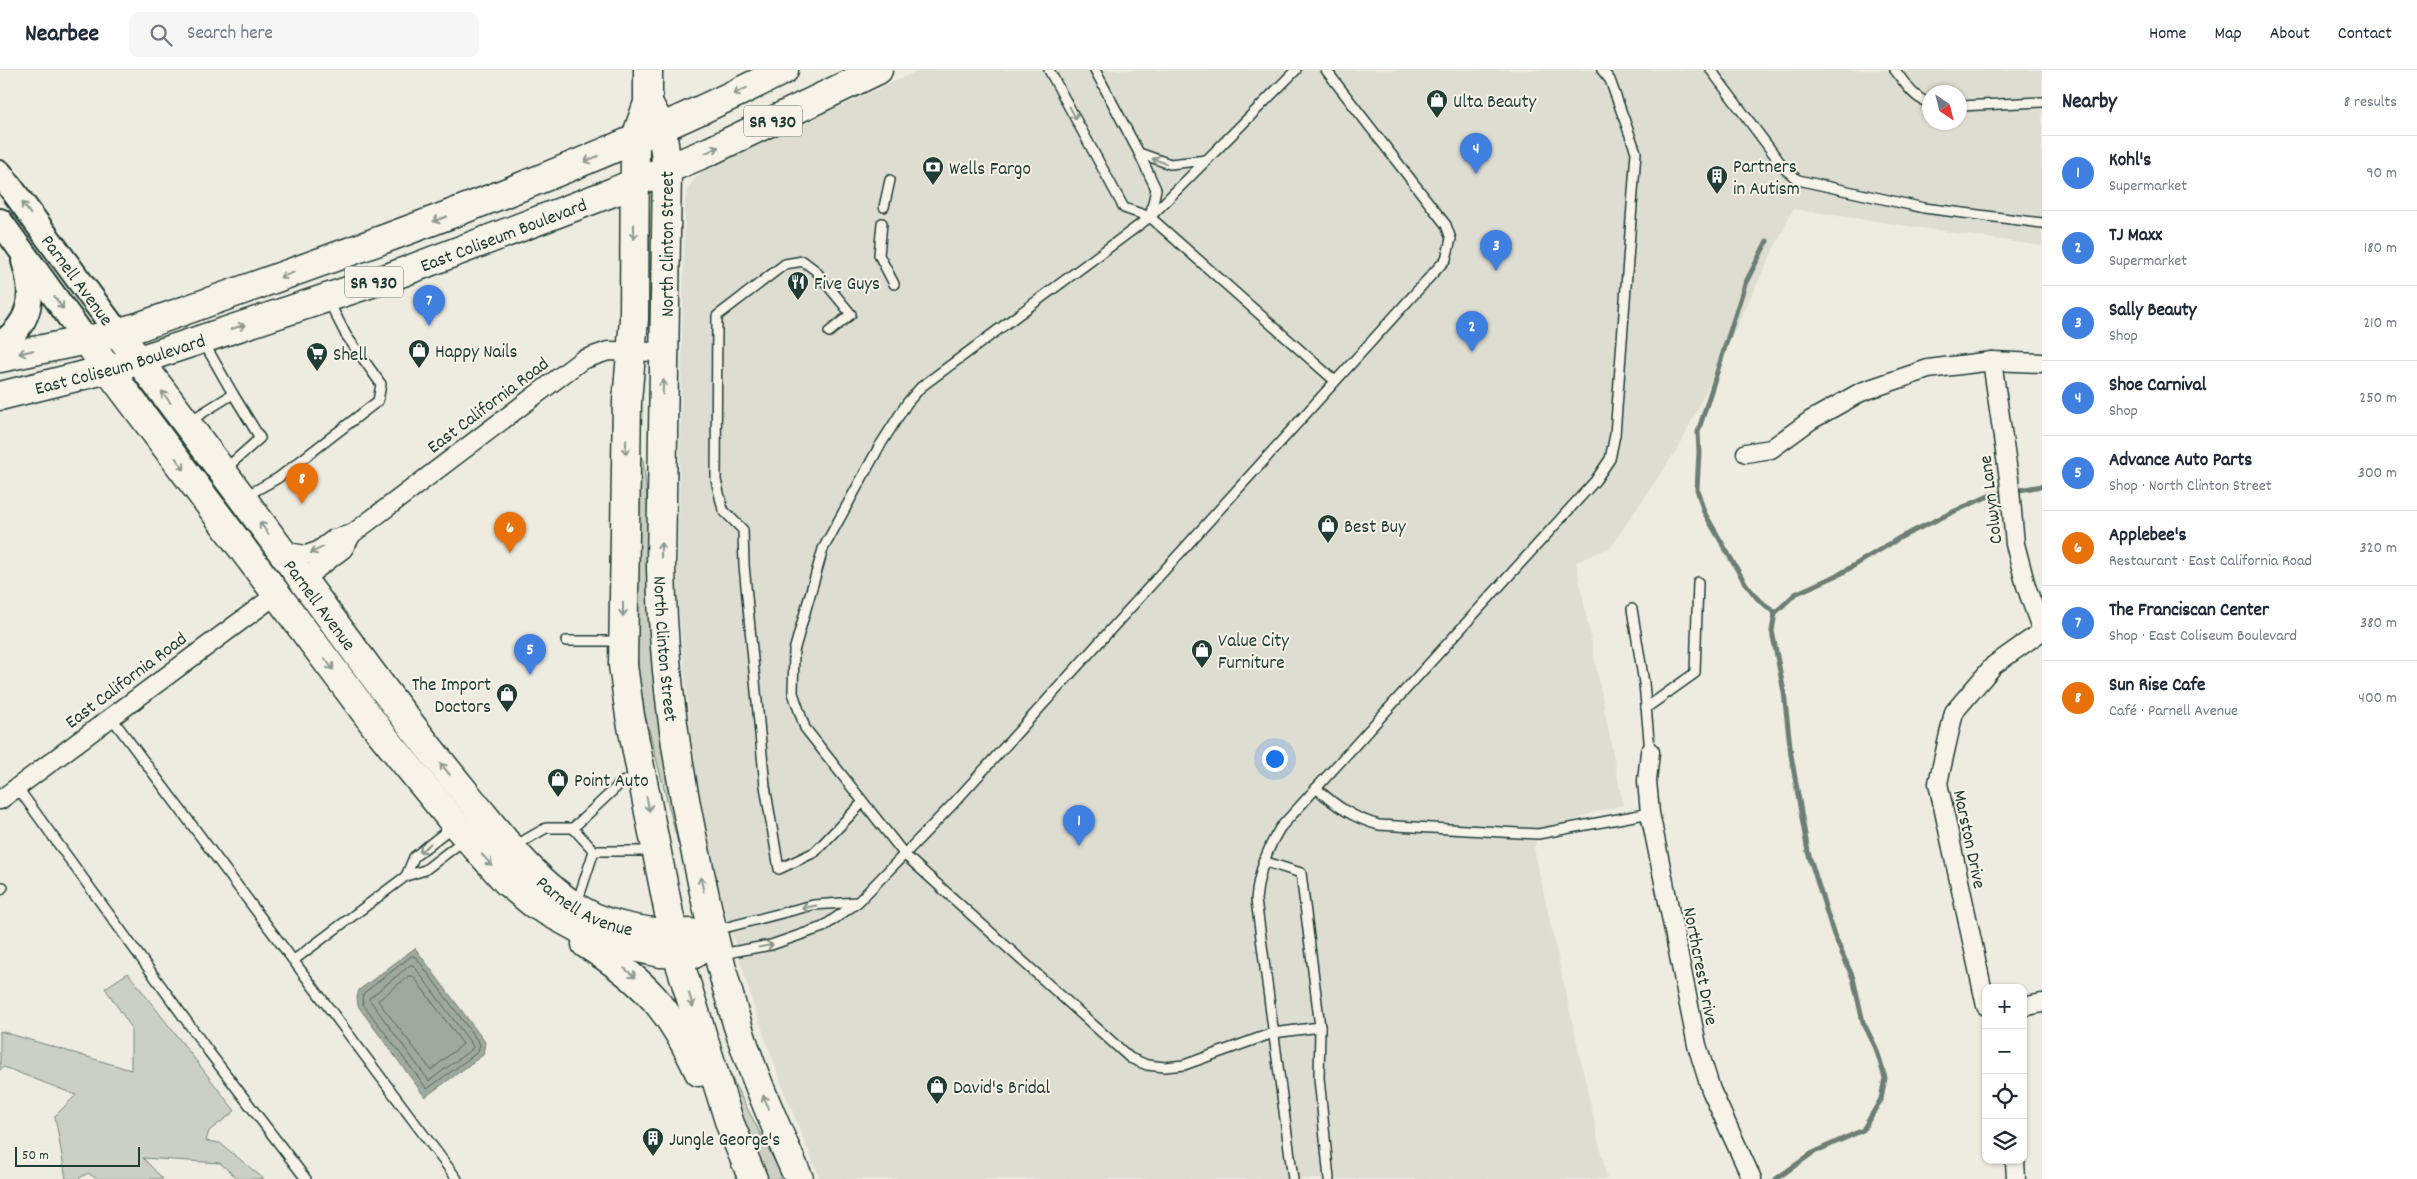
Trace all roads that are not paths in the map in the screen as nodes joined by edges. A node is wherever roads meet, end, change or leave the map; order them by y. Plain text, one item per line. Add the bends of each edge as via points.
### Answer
1 (648, 70) edge
2 (784, 70) edge
3 (878, 70) edge
4 (1049, 70) edge
5 (1095, 70) edge
6 (1296, 70) edge
7 (1326, 70) edge
8 (1602, 70) edge
9 (1711, 70) edge
10 (1895, 70) edge
11 (1922, 99) edge
12 (2042, 102) edge
13 (648, 103) junction
14 (1967, 106) edge
15 (662, 128) junction
16 (636, 140) junction
17 (1138, 153) junction
18 (1207, 160) junction
19 (667, 168) junction
20 (0, 173) edge
21 (890, 180) dead end
22 (635, 183) junction
23 (884, 208) dead end
24 (1150, 217) junction
25 (0, 221) edge
26 (882, 223) dead end
27 (2042, 223) edge
28 (19, 248) junction
29 (894, 284) dead end
30 (327, 298) junction
31 (117, 332) junction
32 (829, 332) dead end
33 (202, 339) junction
34 (86, 340) junction
35 (0, 344) edge
36 (632, 352) junction
37 (665, 352) junction
38 (0, 358) edge
39 (138, 360) junction
40 (1992, 361) junction
41 (2042, 363) edge
42 (109, 369) junction
43 (1335, 381) junction
44 (233, 394) junction
45 (0, 396) edge
46 (186, 424) junction
47 (1746, 453) dead end
48 (222, 472) junction
49 (242, 498) junction
50 (352, 534) junction
51 (281, 551) junction
52 (302, 580) junction
53 (1698, 582) dead end
54 (277, 594) junction
55 (1632, 610) dead end
56 (2042, 631) edge
57 (566, 641) dead end
58 (623, 641) junction
59 (1646, 708) junction
60 (111, 717) junction
61 (1650, 752) joint
62 (642, 775) junction
63 (17, 787) junction
64 (1316, 788) junction
65 (0, 800) edge
66 (863, 802) junction
67 (1650, 813) junction
68 (471, 822) junction
69 (573, 828) junction
70 (511, 849) junction
71 (594, 851) junction
72 (657, 852) junction
73 (905, 855) junction
74 (1263, 861) junction
75 (406, 876) junction
76 (858, 902) junction
77 (534, 904) junction
78 (576, 906) junction
79 (715, 943) junction
80 (675, 944) junction
81 (294, 960) junction
82 (1982, 987) edge
83 (2042, 1003) edge
84 (2027, 1006) edge
85 (1320, 1027) junction
86 (1273, 1033) junction
87 (730, 1124) junction
88 (2015, 1164) edge
89 (306, 1179) edge
90 (457, 1179) edge
91 (753, 1179) edge
92 (799, 1179) edge
93 (1293, 1179) edge
94 (1329, 1179) edge
95 (1752, 1179) edge
96 (2016, 1179) edge

1 - 13 main road, North Clinton Street
2 -> 15 main road, East Coliseum Boulevard / SR 930
19 -> 3 main road, East Coliseum Boulevard / SR 930 via 710,151
4 -> 24 lane via 1124,208
5 - 17 lane
6 - 18 lane
7 - 43 lane via 1446,225 1451,239 1446,259
8 - 64 lane via 1610,80 1636,152 1615,435 1610,459 1595,481
9 - 27 lane via 1786,169 1798,180 1924,208
10 - 11 lane
12 - 14 lane
13 - 15 main road, North Clinton Street
13 - 16 main road, North Clinton Street
15 - 16 main road, East Coliseum Boulevard / SR 930
15 - 19 main road, North Clinton Street
16 - 22 main road, North Clinton Street
16 -> 31 main road, East Coliseum Boulevard / SR 930 via 422,226
18 -> 17 lane via 1170,164
17 - 24 lane via 1156,189
18 - 24 lane
19 - 22 main road, East Coliseum Boulevard / SR 930
19 - 37 main road, North Clinton Street
31 -> 20 main road, Parnell Avenue
21 - 23 lane
22 - 30 main road, East Coliseum Boulevard / SR 930
22 -> 36 main road, North Clinton Street
24 - 43 lane
24 - 66 lane via 921,387 884,440 824,547 794,651 793,693 804,728
25 - 28 main road, Parnell Avenue
26 - 29 lane via 879,255
28 -> 34 main road, Parnell Avenue
28 - 35 main road via 31,282 29,304 21,325
33 -> 30 main road, East Coliseum Boulevard / SR 930
30 - 49 lane via 346,335 382,384 378,401 278,478
31 - 34 main road, East Coliseum Boulevard / SR 930
31 - 39 main road, Parnell Avenue
32 - 66 lane via 851,314 815,270 803,261 784,264 717,316 716,480 723,510 743,530 765,786 779,869 815,852
33 - 39 main road, East Coliseum Boulevard / SR 930
33 - 44 lane
34 -> 38 main road, East Coliseum Boulevard / SR 930
34 - 42 main road, Parnell Avenue
36 - 37 street, East California Road
36 - 50 street, East California Road via 608,351 582,360
36 -> 58 main road, North Clinton Street via 627,401
79 -> 37 main road, North Clinton Street via 685,808 665,663 660,567
39 - 42 main road, East Coliseum Boulevard / SR 930
46 -> 39 main road, Parnell Avenue
40 - 41 street
40 - 47 street via 1928,369 1861,392 1811,420 1771,449
40 - 56 street, Colwyn Lane via 2015,544
42 - 45 main road, East Coliseum Boulevard / SR 930
42 -> 54 main road, Parnell Avenue
43 - 73 lane
44 - 46 lane
44 - 48 lane via 260,438
46 - 48 main road, Parnell Avenue
48 - 49 main road, Parnell Avenue
51 -> 49 main road, Parnell Avenue
50 -> 51 street, East California Road via 334,539 306,555
50 - 52 street, East California Road via 343,549
51 - 52 main road, Parnell Avenue
68 -> 52 main road, Parnell Avenue via 422,741
53 - 59 lane via 1695,673
54 - 60 street, East California Road
54 -> 68 main road, Parnell Avenue via 380,732
55 - 59 lane
56 - 82 street, Marston Drive via 1994,665 1954,712 1938,783
57 - 58 lane
58 - 62 main road, North Clinton Street via 626,692
59 - 61 lane
60 - 63 street, East California Road
60 - 81 lane
61 - 67 street, Northcrest Drive via 1647,781
62 - 69 lane via 622,782
62 -> 72 main road, North Clinton Street
63 - 65 street, East California Road
63 - 89 lane via 209,1052
64 - 67 lane via 1345,812 1379,825 1538,834
64 - 74 lane via 1280,828
66 - 73 lane
67 - 95 street, Northcrest Drive via 1696,1045 1710,1090
68 - 70 main road, Parnell Avenue
68 - 75 lane via 425,870
68 -> 75 lane via 414,857
68 -> 77 main road, Parnell Avenue via 507,882
69 - 70 lane via 546,828
69 - 71 lane
70 - 78 main road, Parnell Avenue via 548,887
71 - 72 lane
71 - 78 lane
72 - 80 main road, North Clinton Street
73 - 76 lane
73 - 86 lane via 1130,1058 1165,1067 1184,1065
74 - 85 lane via 1301,873
74 - 86 lane via 1256,900
75 - 81 lane
76 -> 79 lane via 813,905
79 -> 76 lane via 771,945 823,927
77 - 80 main road, Parnell Avenue via 585,932 611,942 638,949
77 -> 87 main road via 559,928 617,963 662,1005
78 - 80 main road, Parnell Avenue via 609,922
79 - 80 main road, Parnell Avenue
92 -> 79 main road, North Clinton Street via 743,1042
80 -> 87 main road, North Clinton Street
81 - 90 lane
83 - 84 street
85 - 86 lane
85 - 94 lane via 1319,1078
86 - 93 lane
87 - 91 main road, North Clinton Street
88 - 96 street

